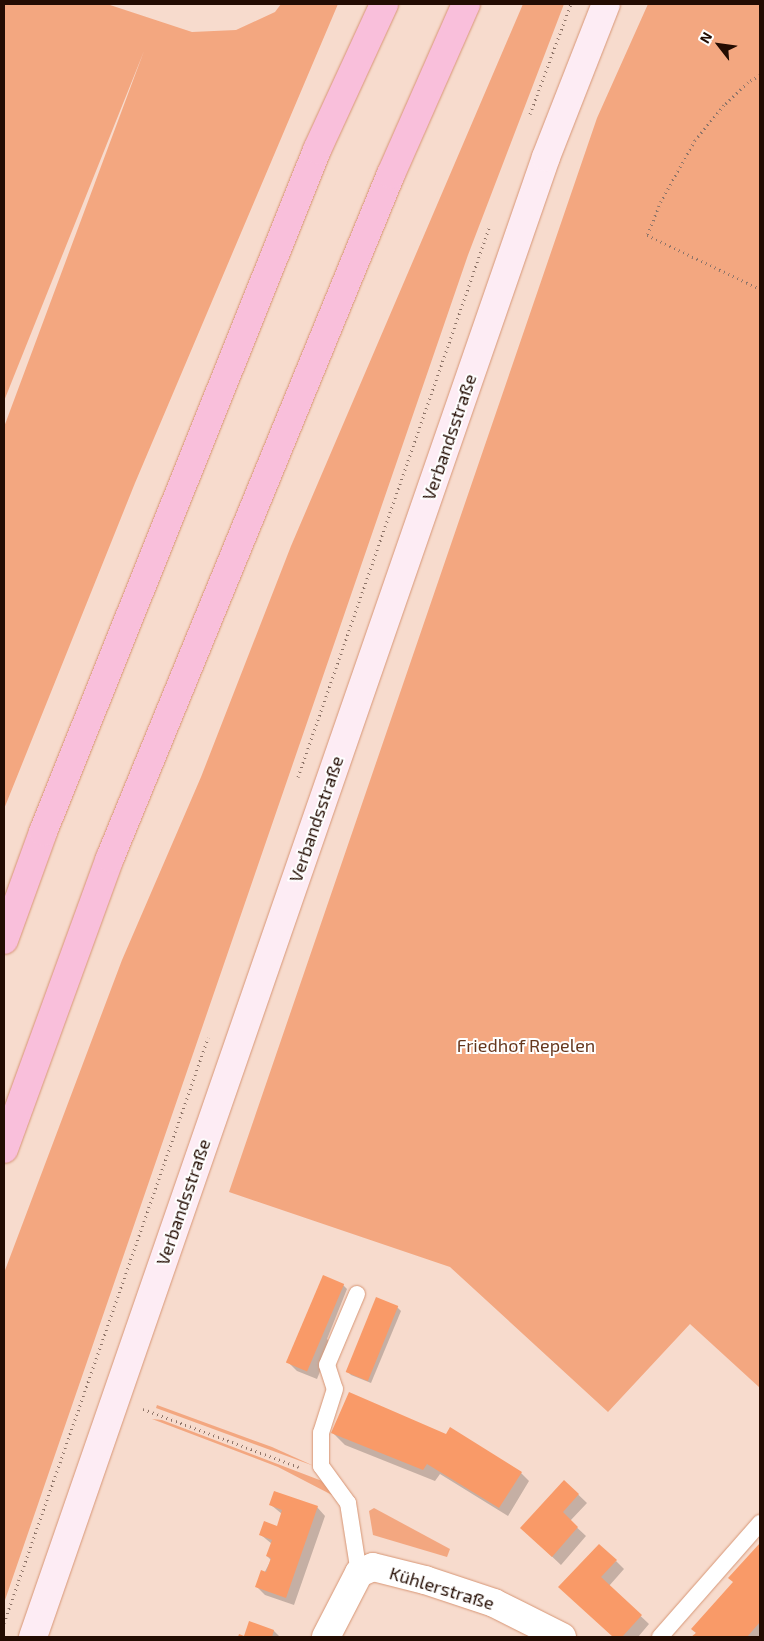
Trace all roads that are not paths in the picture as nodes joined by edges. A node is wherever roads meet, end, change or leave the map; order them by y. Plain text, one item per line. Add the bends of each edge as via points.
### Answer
1 (384, 4) edge
2 (466, 4) edge
3 (606, 4) edge
4 (4, 940) edge
5 (4, 1149) edge
6 (357, 1294) dead end
7 (760, 1523) edge
8 (359, 1574) junction
9 (33, 1637) edge
10 (326, 1637) edge
11 (562, 1637) edge
12 (660, 1637) edge

1 - 4 highway via 317,150 47,823
2 - 5 highway via 391,174 110,858
3 - 9 main road, Verbandsstraße via 543,166
6 - 8 lane via 328,1365 335,1388 321,1434 321,1458 322,1466 348,1503
7 - 12 lane
8 - 10 street
8 - 11 street, Kühlerstraße via 373,1567 425,1580 494,1603

